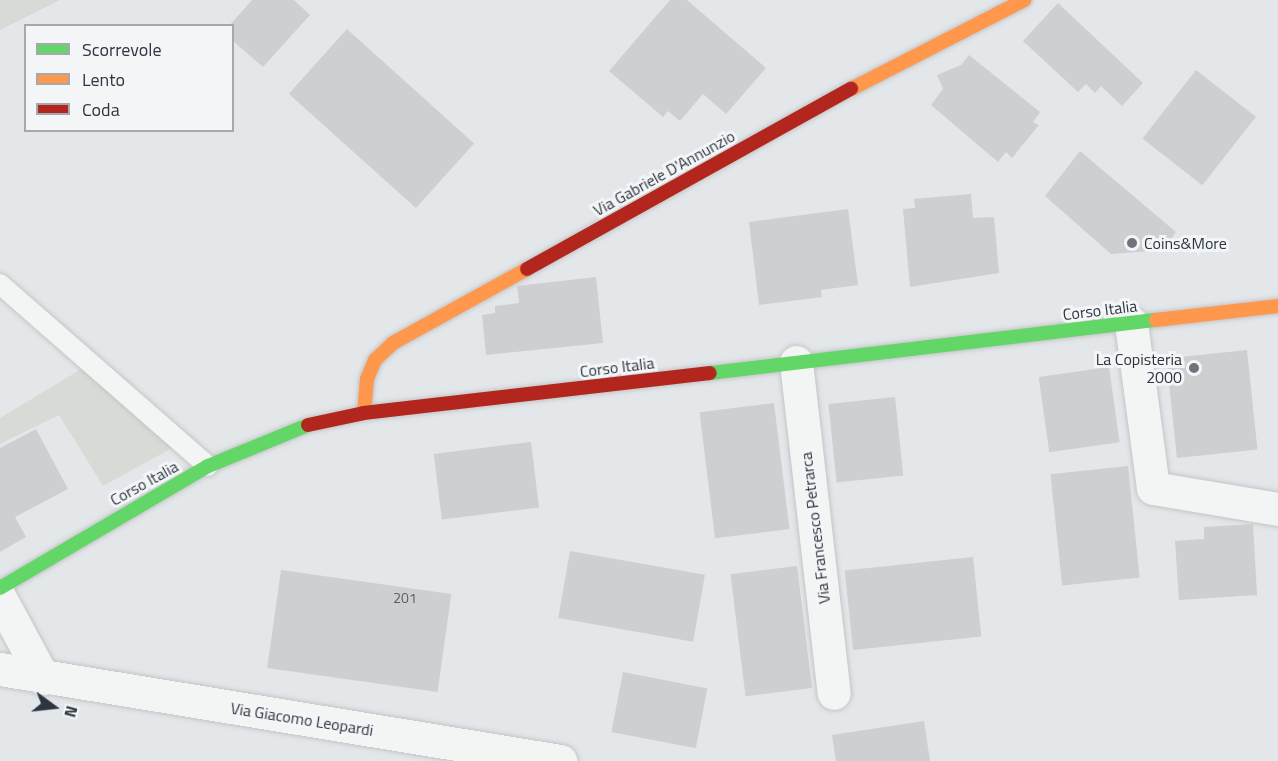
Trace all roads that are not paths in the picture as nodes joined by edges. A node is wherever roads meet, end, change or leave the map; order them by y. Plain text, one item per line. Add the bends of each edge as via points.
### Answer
1 (1024, 0) edge
2 (0, 284) edge
3 (1278, 306) edge
4 (1131, 323) junction
5 (796, 362) junction
6 (364, 413) junction
7 (208, 466) junction
8 (1278, 510) edge
9 (0, 588) edge
10 (0, 598) edge
11 (0, 669) edge
12 (43, 678) junction
13 (834, 693) dead end
14 (560, 761) edge

1 - 6 street, Via Gabriele D'Annunzio via 873,77 393,344 375,360 367,379
2 - 7 lane
3 - 4 street, Corso Italia
4 - 5 street, Corso Italia
4 - 8 street via 1153,488
5 - 6 street, Corso Italia
5 - 13 street, Via Francesco Petrarca
6 - 7 street, Corso Italia via 280,433
7 - 9 street, Corso Italia
10 - 12 street
11 - 12 street, Via Giacomo Leopardi
12 - 14 street, Via Giacomo Leopardi

